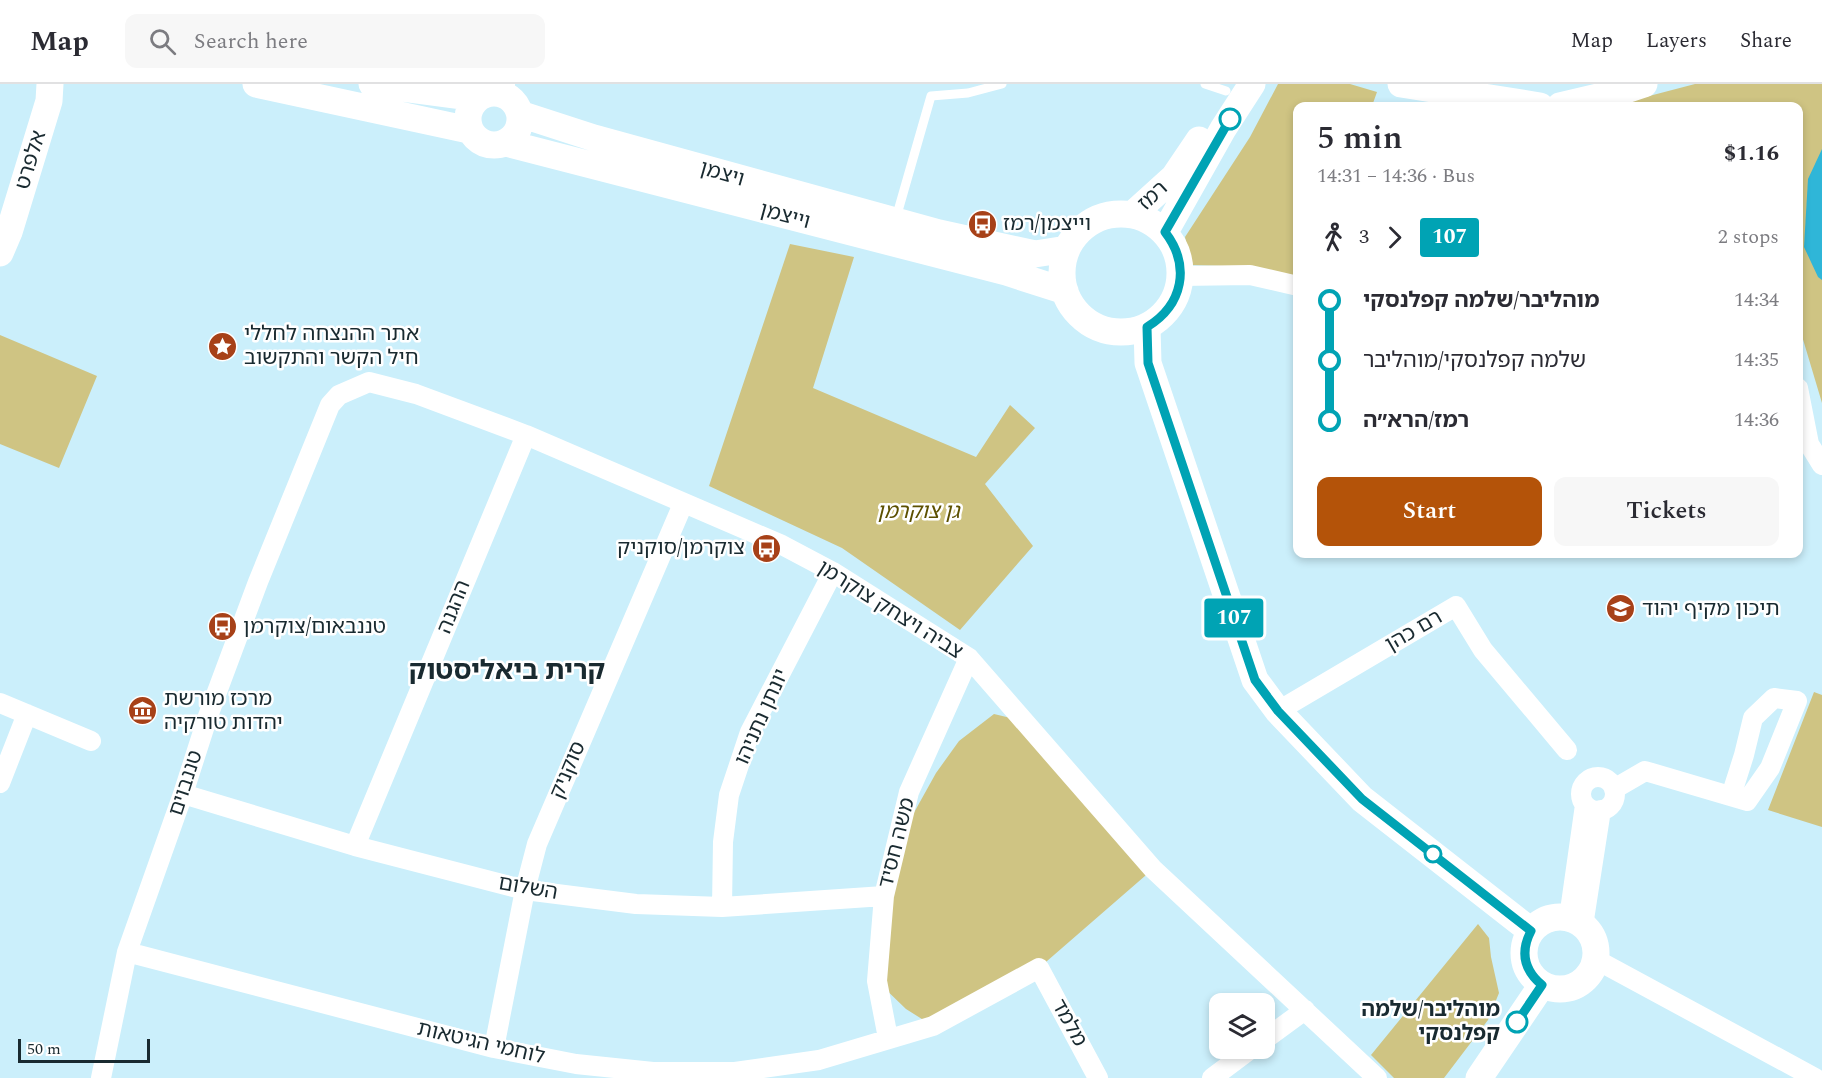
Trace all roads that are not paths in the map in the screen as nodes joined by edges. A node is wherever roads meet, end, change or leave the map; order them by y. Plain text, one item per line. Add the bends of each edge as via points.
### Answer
1 (256, 84) edge
2 (372, 84) edge
3 (1002, 84) edge
4 (1252, 84) edge
5 (1401, 84) edge
6 (1644, 84) edge
7 (1220, 86) edge
8 (54, 90) edge
9 (502, 98) edge
10 (1515, 102) edge
11 (1578, 102) edge
12 (469, 130) junction
13 (506, 143) junction
14 (1132, 215) junction
15 (895, 221) junction
16 (1165, 232) junction
17 (3, 238) edge
18 (1067, 249) junction
19 (1180, 276) junction
20 (1293, 285) edge
21 (1065, 291) junction
22 (1135, 330) junction
23 (369, 382) joint
24 (1803, 413) edge
25 (525, 435) junction
26 (1822, 465) edge
27 (682, 504) junction
28 (832, 572) junction
29 (969, 658) junction
30 (0, 703) edge
31 (1278, 711) junction
32 (27, 714) junction
33 (91, 741) dead end
34 (1567, 750) dead end
35 (0, 783) edge
36 (1614, 789) junction
37 (183, 794) junction
38 (1739, 799) junction
39 (1593, 808) junction
40 (355, 846) junction
41 (525, 890) junction
42 (884, 896) junction
43 (722, 907) junction
44 (1576, 922) junction
45 (1531, 931) junction
46 (127, 952) junction
47 (1595, 960) junction
48 (1039, 968) joint
49 (1542, 985) junction
50 (1305, 1010) junction
51 (1275, 1032) edge
52 (888, 1038) junction
53 (494, 1048) junction
54 (1237, 1059) edge
55 (1822, 1063) edge
56 (101, 1078) edge
57 (1098, 1078) edge
58 (1212, 1078) edge
59 (1377, 1078) edge
60 (1479, 1078) edge
61 (1815, 1078) edge

1 - 12 street
2 - 9 street, ויצמן
3 - 15 lane via 968,93 931,96
4 - 16 street, רמז
5 - 10 street
6 - 11 street
7 - 14 street, רמז via 1208,127 1174,177
8 - 17 street, אלפרט
9 - 12 street via 468,112
9 - 13 street via 520,123
9 - 15 street, ויצמן via 594,138
12 - 13 street via 489,146
13 - 21 street, וייצמן via 1006,272
14 - 16 street
14 - 18 street via 1106,216 1089,223
15 - 18 street, ויצמן via 1035,254
16 - 19 street via 1177,251
18 - 21 street via 1062,278
19 - 20 street via 1250,275
19 - 22 street via 1168,310
21 - 22 street via 1078,315 1090,324 1106,331
22 - 31 street via 1255,680
23 - 25 street, צביה ויצחק צוקרמן via 416,394
23 - 37 street, טננבוים via 339,395 330,405 254,593
24 - 26 street via 1809,444
25 - 27 street, צביה ויצחק צוקרמן
25 - 40 street, ההגנה
27 - 28 street, צביה ויצחק צוקרמן via 782,545
27 - 41 street, סוקניק via 537,844
28 - 29 street, צביה ויצחק צוקרמן
28 - 43 street, יונתן נתניהו via 750,732 729,795 723,842
29 - 42 street, משה חסיד via 909,792
29 - 50 street, צביה ויצחק צוקרמן via 1153,869
30 - 32 street
31 - 34 street, רם כהן via 1456,606 1483,650
31 - 45 street via 1362,799
32 - 33 street
32 - 35 street
36 - 38 street via 1645,771
36 - 39 street via 1610,805
36 - 39 street via 1602,778 1587,781 1581,795
37 - 40 street, השלום
37 - 46 street, טננבוים
38 - 38 street via 1770,768 1797,701 1774,698 1753,718
39 - 44 street
40 - 41 street, השלום
41 - 43 street, השלום via 636,904
41 - 53 street, סוקניק
42 - 43 street, השלום
42 - 52 street, משה חסיד via 877,981
44 - 45 street via 1548,918
44 - 47 street via 1591,935
45 - 49 street via 1525,942 1525,960
46 - 53 street, לוחמי הגיטאות
46 - 56 street, טננבוים
47 - 49 street via 1584,979 1575,985
47 - 61 street
48 - 52 street, לוחמי הגיטאות via 933,1026
48 - 57 street, מלמד
49 - 60 street
50 - 51 street
50 - 59 street, צביה ויצחק צוקרמן
52 - 53 street, לוחמי הגיטאות via 819,1060 735,1072 642,1071 576,1064
54 - 58 street
55 - 61 street

